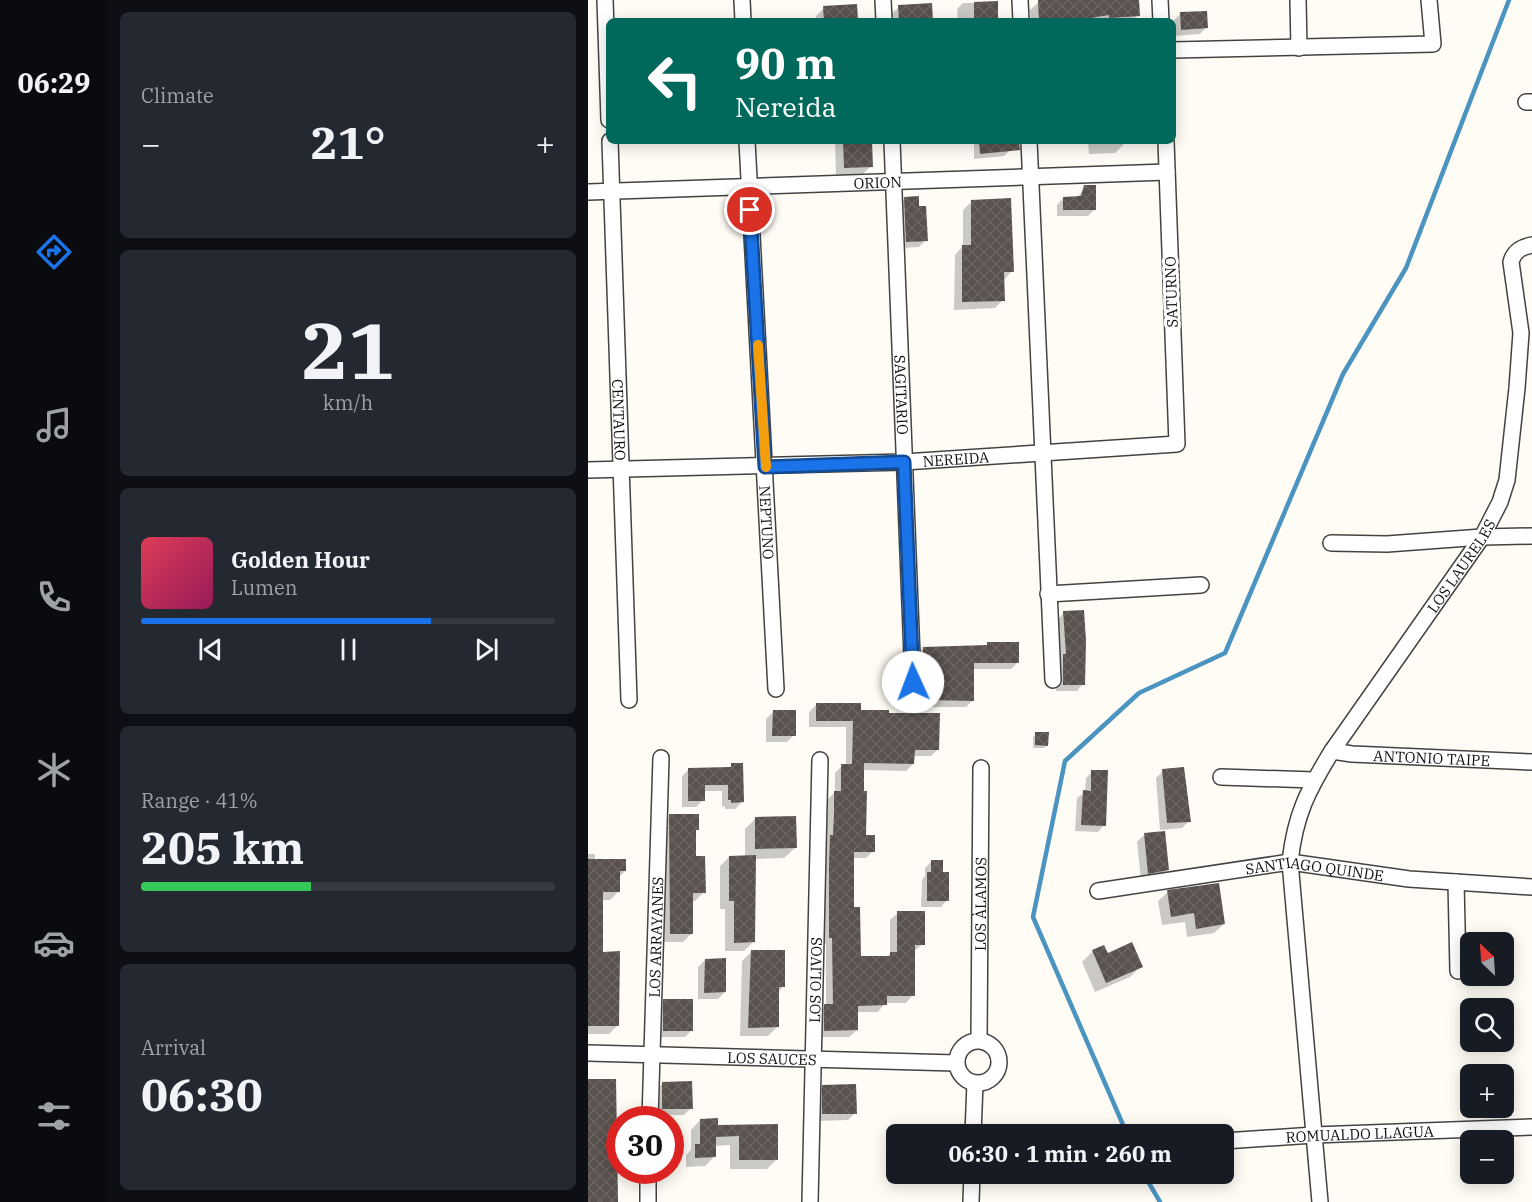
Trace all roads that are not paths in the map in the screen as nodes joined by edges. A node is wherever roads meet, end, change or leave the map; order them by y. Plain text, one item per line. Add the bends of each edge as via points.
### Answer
1 (605, 0) edge
2 (742, 0) edge
3 (883, 0) edge
4 (1020, 0) edge
5 (1160, 0) edge
6 (1298, 0) edge
7 (1429, 0) edge
8 (743, 18) edge
9 (884, 18) edge
10 (1021, 18) edge
11 (1161, 18) edge
12 (606, 30) edge
13 (1299, 48) junction
14 (1176, 50) edge
15 (610, 144) edge
16 (747, 144) edge
17 (892, 144) edge
18 (1029, 144) edge
19 (1166, 144) edge
20 (1167, 172) junction
21 (1032, 177) junction
22 (895, 181) junction
23 (748, 187) junction
24 (588, 192) edge
25 (612, 192) junction
26 (1532, 245) edge
27 (1177, 444) joint
28 (1042, 454) junction
29 (904, 462) junction
30 (765, 467) junction
31 (620, 469) junction
32 (588, 470) edge
33 (1532, 536) edge
34 (1482, 537) junction
35 (1331, 543) dead end
36 (1201, 585) dead end
37 (1048, 594) junction
38 (1053, 680) dead end
39 (913, 682) dead end
40 (776, 689) dead end
41 (629, 700) dead end
42 (1332, 751) junction
43 (661, 758) dead end
44 (820, 760) dead end
45 (1532, 762) edge
46 (981, 768) dead end
47 (1221, 777) dead end
48 (1314, 780) junction
49 (1290, 862) junction
50 (1456, 882) junction
51 (1532, 887) edge
52 (1098, 891) dead end
53 (1458, 971) dead end
54 (979, 1040) junction
55 (588, 1053) edge
56 (652, 1053) junction
57 (813, 1059) junction
58 (956, 1064) junction
59 (975, 1083) junction
60 (650, 1106) edge
61 (973, 1124) edge
62 (1532, 1127) edge
63 (1314, 1135) junction
64 (1234, 1140) edge
65 (648, 1184) edge
66 (972, 1184) edge
67 (648, 1202) edge
68 (810, 1202) edge
69 (971, 1202) edge
70 (1320, 1202) edge

1 - 12 street
2 - 8 street
3 - 9 street
4 - 10 street
5 - 11 street
6 - 13 street
7 - 13 street via 1433,44
13 - 14 street
15 - 25 street, CENTAURO
16 - 23 street, NEPTUNO
17 - 22 street, SAGITARIO
18 - 21 street
19 - 20 street, SATURNO
20 - 21 street, ORION
20 - 27 street, SATURNO
21 - 22 street, ORION
21 - 28 street
22 - 23 street, ORION
22 - 29 street, SAGITARIO
23 - 25 street, ORION
23 - 30 street, NEPTUNO
24 - 25 street, ORION
25 - 31 street, CENTAURO
26 - 34 street, LOS LAURELES via 1522,247 1511,262 1521,333 1516,400 1507,480
27 - 28 street, NEREIDA
28 - 29 street, NEREIDA
28 - 37 street
29 - 30 street, NEREIDA
29 - 39 street, SAGITARIO
30 - 31 street, NEREIDA
30 - 40 street, NEPTUNO
31 - 32 street, NEREIDA
31 - 41 street, CENTAURO
33 - 34 street
34 - 35 street via 1387,544
34 - 42 street, LOS LAURELES
36 - 37 street
37 - 38 street
42 - 45 street, ANTONIO TAIPE
42 - 48 street, LOS LAURELES
43 - 56 street, LOS ARRAYANES
44 - 57 street, LOS OLIVOS
46 - 54 street, LOS ÀLAMOS
47 - 48 street
48 - 49 street, LOS LAURELES via 1293,834
49 - 50 street, SANTIAGO QUINDE
49 - 52 street, SANTIAGO QUINDE
49 - 63 street, LOS LAURELES
50 - 51 street, SANTIAGO QUINDE
50 - 53 street
54 - 58 street via 960,1049
54 - 59 street via 992,1045 999,1064 989,1081
55 - 56 street, LOS SAUCES
56 - 57 street, LOS SAUCES
56 - 60 street, LOS ARRAYANES
57 - 58 street, LOS SAUCES
57 - 68 street, LOS OLIVOS
58 - 59 street via 962,1077
59 - 61 street
62 - 63 street, ROMUALDO LLAGUA
63 - 64 street, ROMUALDO LLAGUA
63 - 70 street, LOS LAURELES
65 - 67 street
66 - 69 street

